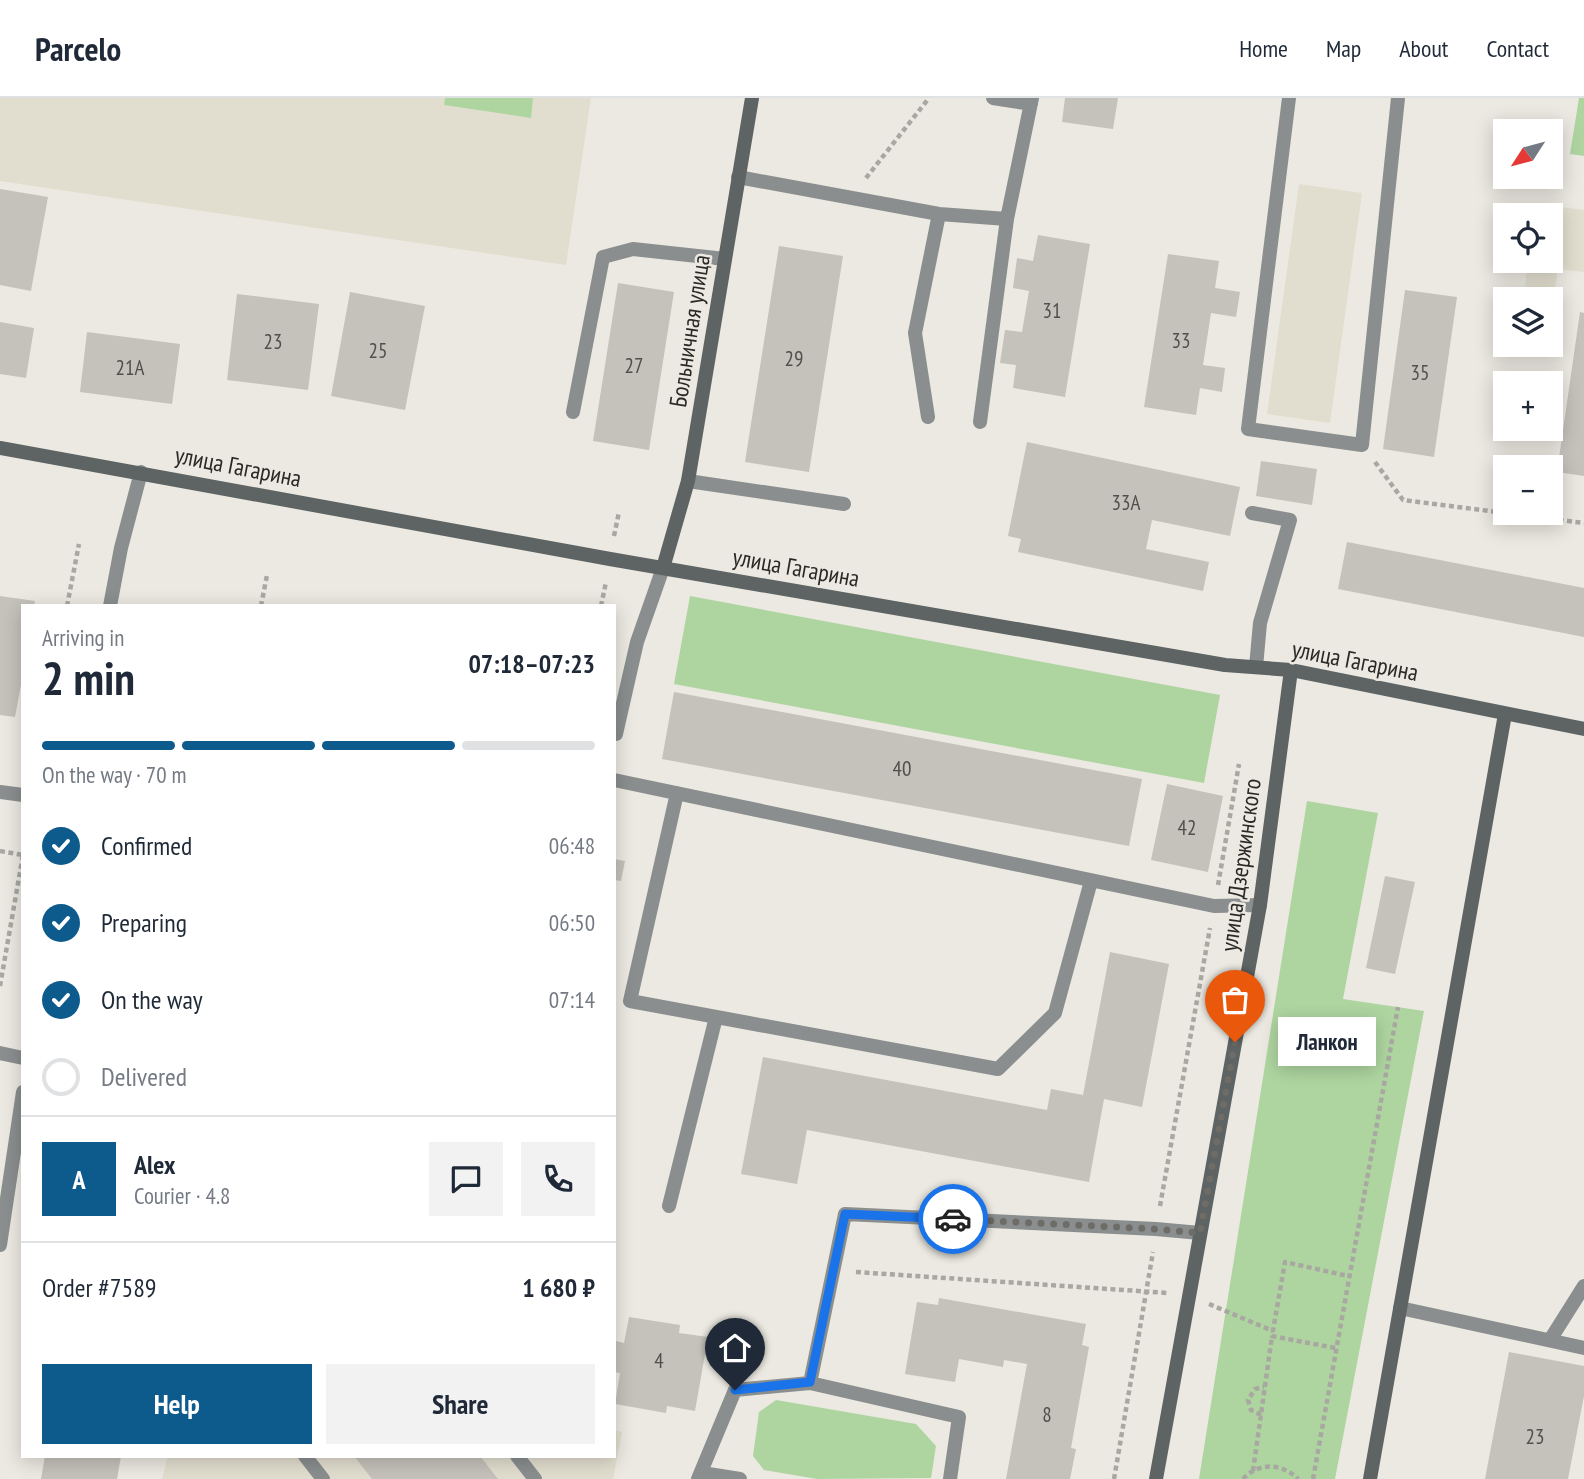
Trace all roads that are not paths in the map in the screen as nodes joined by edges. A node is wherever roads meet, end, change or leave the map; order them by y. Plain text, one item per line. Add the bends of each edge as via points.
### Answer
1 (752, 98) edge
2 (993, 98) edge
3 (1289, 98) edge
4 (1398, 98) edge
5 (1031, 101) edge
6 (738, 177) junction
7 (939, 214) junction
8 (1007, 219) junction
9 (725, 259) junction
10 (573, 412) dead end
11 (929, 417) dead end
12 (980, 422) dead end
13 (0, 448) edge
14 (141, 472) junction
15 (688, 481) junction
16 (844, 504) dead end
17 (1252, 513) dead end
18 (663, 568) junction
19 (110, 604) edge
20 (1256, 667) junction
21 (1291, 670) junction
22 (1505, 714) junction
23 (1584, 729) edge
24 (616, 733) edge
25 (616, 780) edge
26 (0, 792) edge
27 (677, 793) junction
28 (21, 796) edge
29 (1091, 881) junction
30 (1260, 905) junction
31 (716, 1017) junction
32 (0, 1053) edge
33 (21, 1058) edge
34 (21, 1105) edge
35 (669, 1206) dead end
36 (1200, 1233) junction
37 (0, 1245) edge
38 (1584, 1286) edge
39 (1400, 1308) junction
40 (1550, 1340) junction
41 (1584, 1348) edge
42 (810, 1382) junction
43 (307, 1458) edge
44 (519, 1458) edge
45 (700, 1476) edge
46 (323, 1479) edge
47 (535, 1479) edge
48 (740, 1479) edge
49 (950, 1479) edge
50 (1156, 1479) edge
51 (1370, 1479) edge

1 - 6 street, Больничная улица
2 - 5 street
3 - 4 street via 1248,429 1362,445
5 - 8 street
6 - 7 street
6 - 9 street, Больничная улица
7 - 8 street
7 - 11 street via 915,333
8 - 12 street
9 - 10 street via 633,249 603,257
9 - 15 street, Больничная улица
13 - 14 street, улица Гагарина
14 - 18 street, улица Гагарина
14 - 19 street
15 - 16 street
15 - 18 street, Больничная улица
17 - 20 street via 1290,520 1260,623
18 - 20 street, улица Гагарина
18 - 24 street via 637,642
20 - 21 street, улица Гагарина
21 - 22 street, улица Гагарина
21 - 30 street, улица Дзержинского
22 - 23 street, улица Гагарина
22 - 39 street
25 - 27 street
26 - 28 street
27 - 29 street
27 - 31 street via 631,1001
29 - 30 street via 1214,906
29 - 31 street via 1055,1013 998,1069
30 - 36 street, улица Дзержинского
31 - 35 street
32 - 33 street
34 - 37 street
36 - 42 street via 845,1214
36 - 50 street, улица Дзержинского
38 - 40 street
39 - 40 street
39 - 51 street
40 - 41 street
42 - 45 street via 735,1390
42 - 49 street via 958,1417
43 - 46 street
44 - 47 street
45 - 48 street

